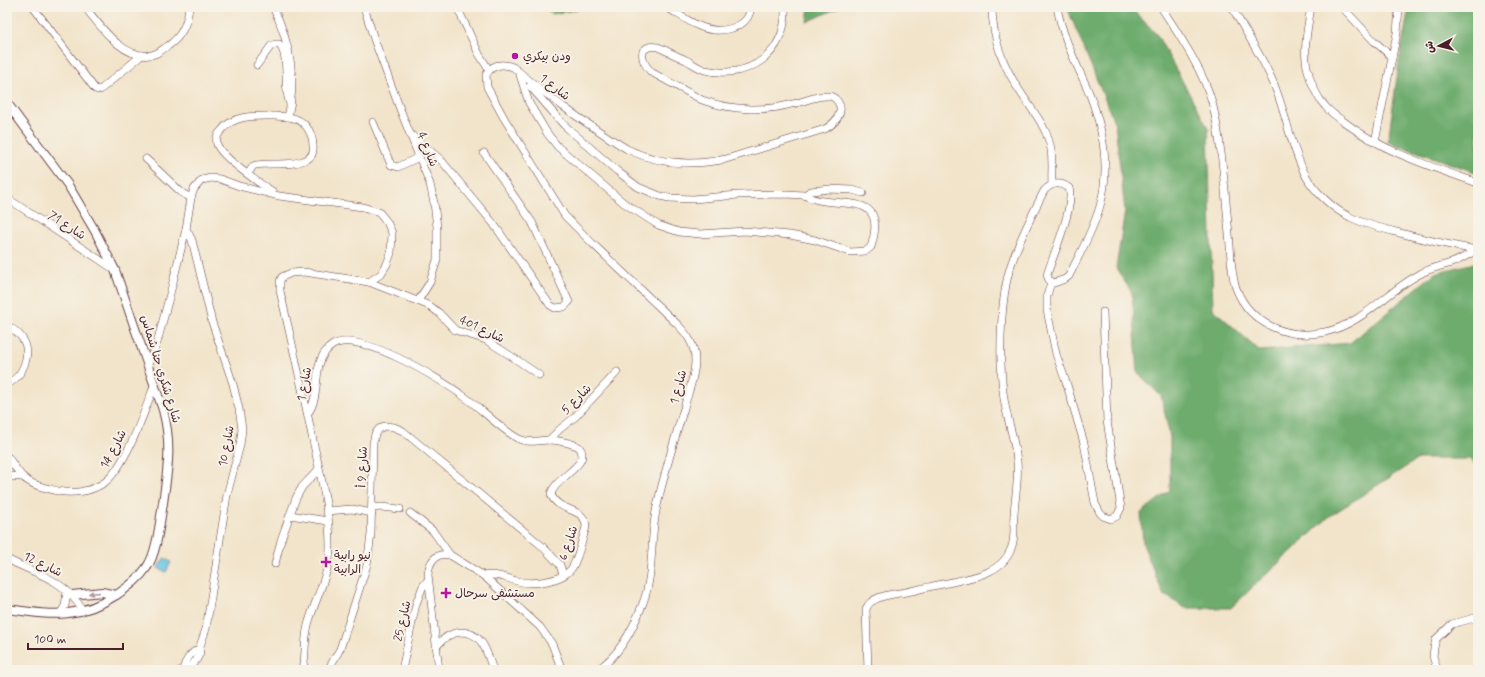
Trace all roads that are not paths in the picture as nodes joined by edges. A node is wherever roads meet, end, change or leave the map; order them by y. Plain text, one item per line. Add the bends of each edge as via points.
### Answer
1 (33, 7) edge
2 (85, 7) edge
3 (189, 7) edge
4 (273, 7) edge
5 (364, 7) edge
6 (457, 7) edge
7 (666, 7) edge
8 (751, 7) edge
9 (785, 7) edge
10 (992, 7) edge
11 (1057, 7) edge
12 (1161, 7) edge
13 (1232, 7) edge
14 (1311, 7) edge
15 (1342, 7) edge
16 (1399, 7) edge
17 (142, 55) junction
18 (1392, 57) junction
19 (257, 65) dead end
20 (488, 70) junction
21 (519, 76) junction
22 (7, 103) edge
23 (291, 106) junction
24 (288, 117) junction
25 (373, 122) dead end
26 (410, 134) junction
27 (1375, 142) junction
28 (484, 154) dead end
29 (419, 157) junction
30 (146, 159) dead end
31 (248, 174) junction
32 (1478, 183) edge
33 (1052, 184) junction
34 (863, 194) dead end
35 (804, 195) junction
36 (279, 196) junction
37 (7, 198) edge
38 (191, 198) junction
39 (186, 229) junction
40 (1477, 250) edge
41 (115, 270) junction
42 (304, 272) joint
43 (369, 282) junction
44 (1051, 282) junction
45 (418, 301) junction
46 (1103, 312) dead end
47 (7, 326) edge
48 (148, 364) junction
49 (617, 372) dead end
50 (539, 375) dead end
51 (7, 384) edge
52 (154, 386) junction
53 (308, 413) junction
54 (549, 440) junction
55 (7, 456) edge
56 (319, 469) junction
57 (7, 476) edge
58 (22, 477) junction
59 (400, 509) dead end
60 (326, 511) junction
61 (372, 511) junction
62 (410, 513) dead end
63 (290, 515) junction
64 (328, 521) junction
65 (450, 555) junction
66 (7, 559) edge
67 (276, 564) dead end
68 (563, 575) junction
69 (484, 576) junction
70 (428, 580) junction
71 (70, 593) junction
72 (116, 595) junction
73 (7, 609) edge
74 (83, 611) junction
75 (60, 614) junction
76 (1478, 617) edge
77 (437, 646) junction
78 (182, 670) edge
79 (303, 670) edge
80 (328, 670) edge
81 (402, 670) edge
82 (439, 670) edge
83 (493, 670) edge
84 (562, 670) edge
85 (597, 670) edge
86 (868, 670) edge
87 (1437, 670) edge

1 - 17 street via 97,90
2 - 17 street via 118,45
3 - 17 street via 185,28 179,36 156,53
4 - 23 street via 289,48
5 - 26 street, شارع 4
6 - 20 street
7 - 8 street via 699,26 730,29 743,23
9 - 21 street, شارع 1 via 779,41 762,60 744,69 724,72 703,69 658,47 647,47 643,51 643,60 651,72 711,103 766,109 828,96 835,98 839,103 839,116 825,129 726,159 680,163 652,158 634,151 573,115
10 - 33 street via 995,35 1003,61 1017,88 1039,119 1050,143
11 - 44 street via 1065,36 1095,112 1106,165 1103,196 1090,234 1068,276 1059,282
12 - 40 street via 1201,73 1212,102 1234,277 1241,297 1261,320 1280,331 1302,335 1336,329 1367,312 1419,274 1455,262
13 - 40 street via 1273,81 1294,149 1309,182 1320,194 1348,216 1362,222 1425,240
14 - 27 street via 1306,54 1309,74 1318,96 1337,116
15 - 18 street
16 - 18 street
18 - 27 street
19 - 23 street via 272,46 279,44 284,56 287,94
20 - 21 street, شارع 1 via 504,65 513,67
20 - 85 street, شارع 1 via 487,87 528,159 565,216 678,324 689,337 695,351 694,369 656,509 647,591 623,642
21 - 35 street via 577,137 628,180 649,192 669,198 693,199 738,195
21 - 35 street via 536,117 558,148 624,203 658,225 679,232 700,234 745,231 790,235 850,252 866,251 871,247 874,225 869,209 852,203 817,200
22 - 41 street, شارع شكري حنا شماس via 68,185
23 - 24 street
24 - 31 street via 304,123 307,127 313,140 312,155 301,162 252,166
24 - 31 street via 239,118 225,126 217,136 219,148
25 - 29 street via 391,165 398,167
26 - 28 street via 442,160 493,223 550,305 555,308 564,307 569,302 532,222
26 - 29 street, شارع 4
27 - 32 street
29 - 45 street, شارع 4 via 430,184 438,252 430,282
30 - 38 street via 182,194
31 - 36 street
33 - 44 street via 1065,185 1070,194 1065,222 1047,275
33 - 86 street via 1044,191 1020,240 1010,267 1004,306 1001,340 1002,383 1018,472 1015,530 1011,550 1000,564 988,572 963,580 890,595 871,602 866,609
34 - 35 street via 852,190 829,189 811,191
36 - 38 street via 211,178 202,180
36 - 43 street via 363,207 379,212 392,233 391,253 382,274
37 - 41 street, شارع 71
38 - 39 street
39 - 48 street via 154,354
39 - 78 street, شارع 10 via 192,240 212,322 240,409 242,430 227,496 206,630 195,662
41 - 48 street, شارع شكري حنا شماس
42 - 43 street, شارع 401
42 - 53 street, شارع 1 via 282,277 280,291
43 - 45 street, شارع 401
44 - 46 street via 1046,300 1056,354 1082,437 1095,502 1100,513 1111,519 1117,516 1120,508 1107,422
45 - 50 street, شارع 401 via 439,313 455,330 486,340
47 - 51 street via 22,337 26,357 19,375
48 - 52 street, شارع شكري حنا شماس
49 - 54 street, شارع 5 via 575,417
52 - 58 street, شارع 14 via 122,460 103,484 81,491 63,492 39,486
52 - 72 street, شارع شكري حنا شماس via 163,410 169,440 160,523 147,567 135,582
53 - 54 street, شارع 1 via 313,404 321,359 333,345 349,341 368,346 417,367 462,394 522,441
53 - 56 street, شارع 1
54 - 68 street, شارع 6 via 577,446 582,455 578,464 554,486 551,494 552,499 581,515 586,521 575,561
55 - 58 street, شارع 14
56 - 60 street, شارع 1
56 - 63 street via 302,487
57 - 58 street
59 - 61 street via 381,507
60 - 61 street
60 - 64 street, شارع 1
61 - 68 street, شارع 9 أ via 375,434 382,427 394,427 403,431 536,541 560,565
61 - 80 street, شارع 9 أ via 364,577 340,649
62 - 65 street via 433,531
63 - 64 street
63 - 67 street via 280,540
64 - 79 street, شارع 1 via 329,559 308,627
65 - 69 street
65 - 70 street via 438,555 434,558 428,569
66 - 71 street, شارع 12 via 58,583
68 - 69 street, شارع 6 via 529,583 491,574
69 - 84 street via 540,627 552,644
70 - 77 street
70 - 81 street, شارع 25 via 416,604
72 -> 71 street via 109,592
71 - 74 street, شارع 12
71 - 75 street, شارع 12
72 - 74 street, شارع شكري حنا شماس
73 - 75 street, شارع شكري حنا شماس
74 - 75 street, شارع شكري حنا شماس
76 - 87 street via 1452,624 1436,639 1434,656
77 - 82 street
77 - 83 street via 452,634 467,632 476,635

